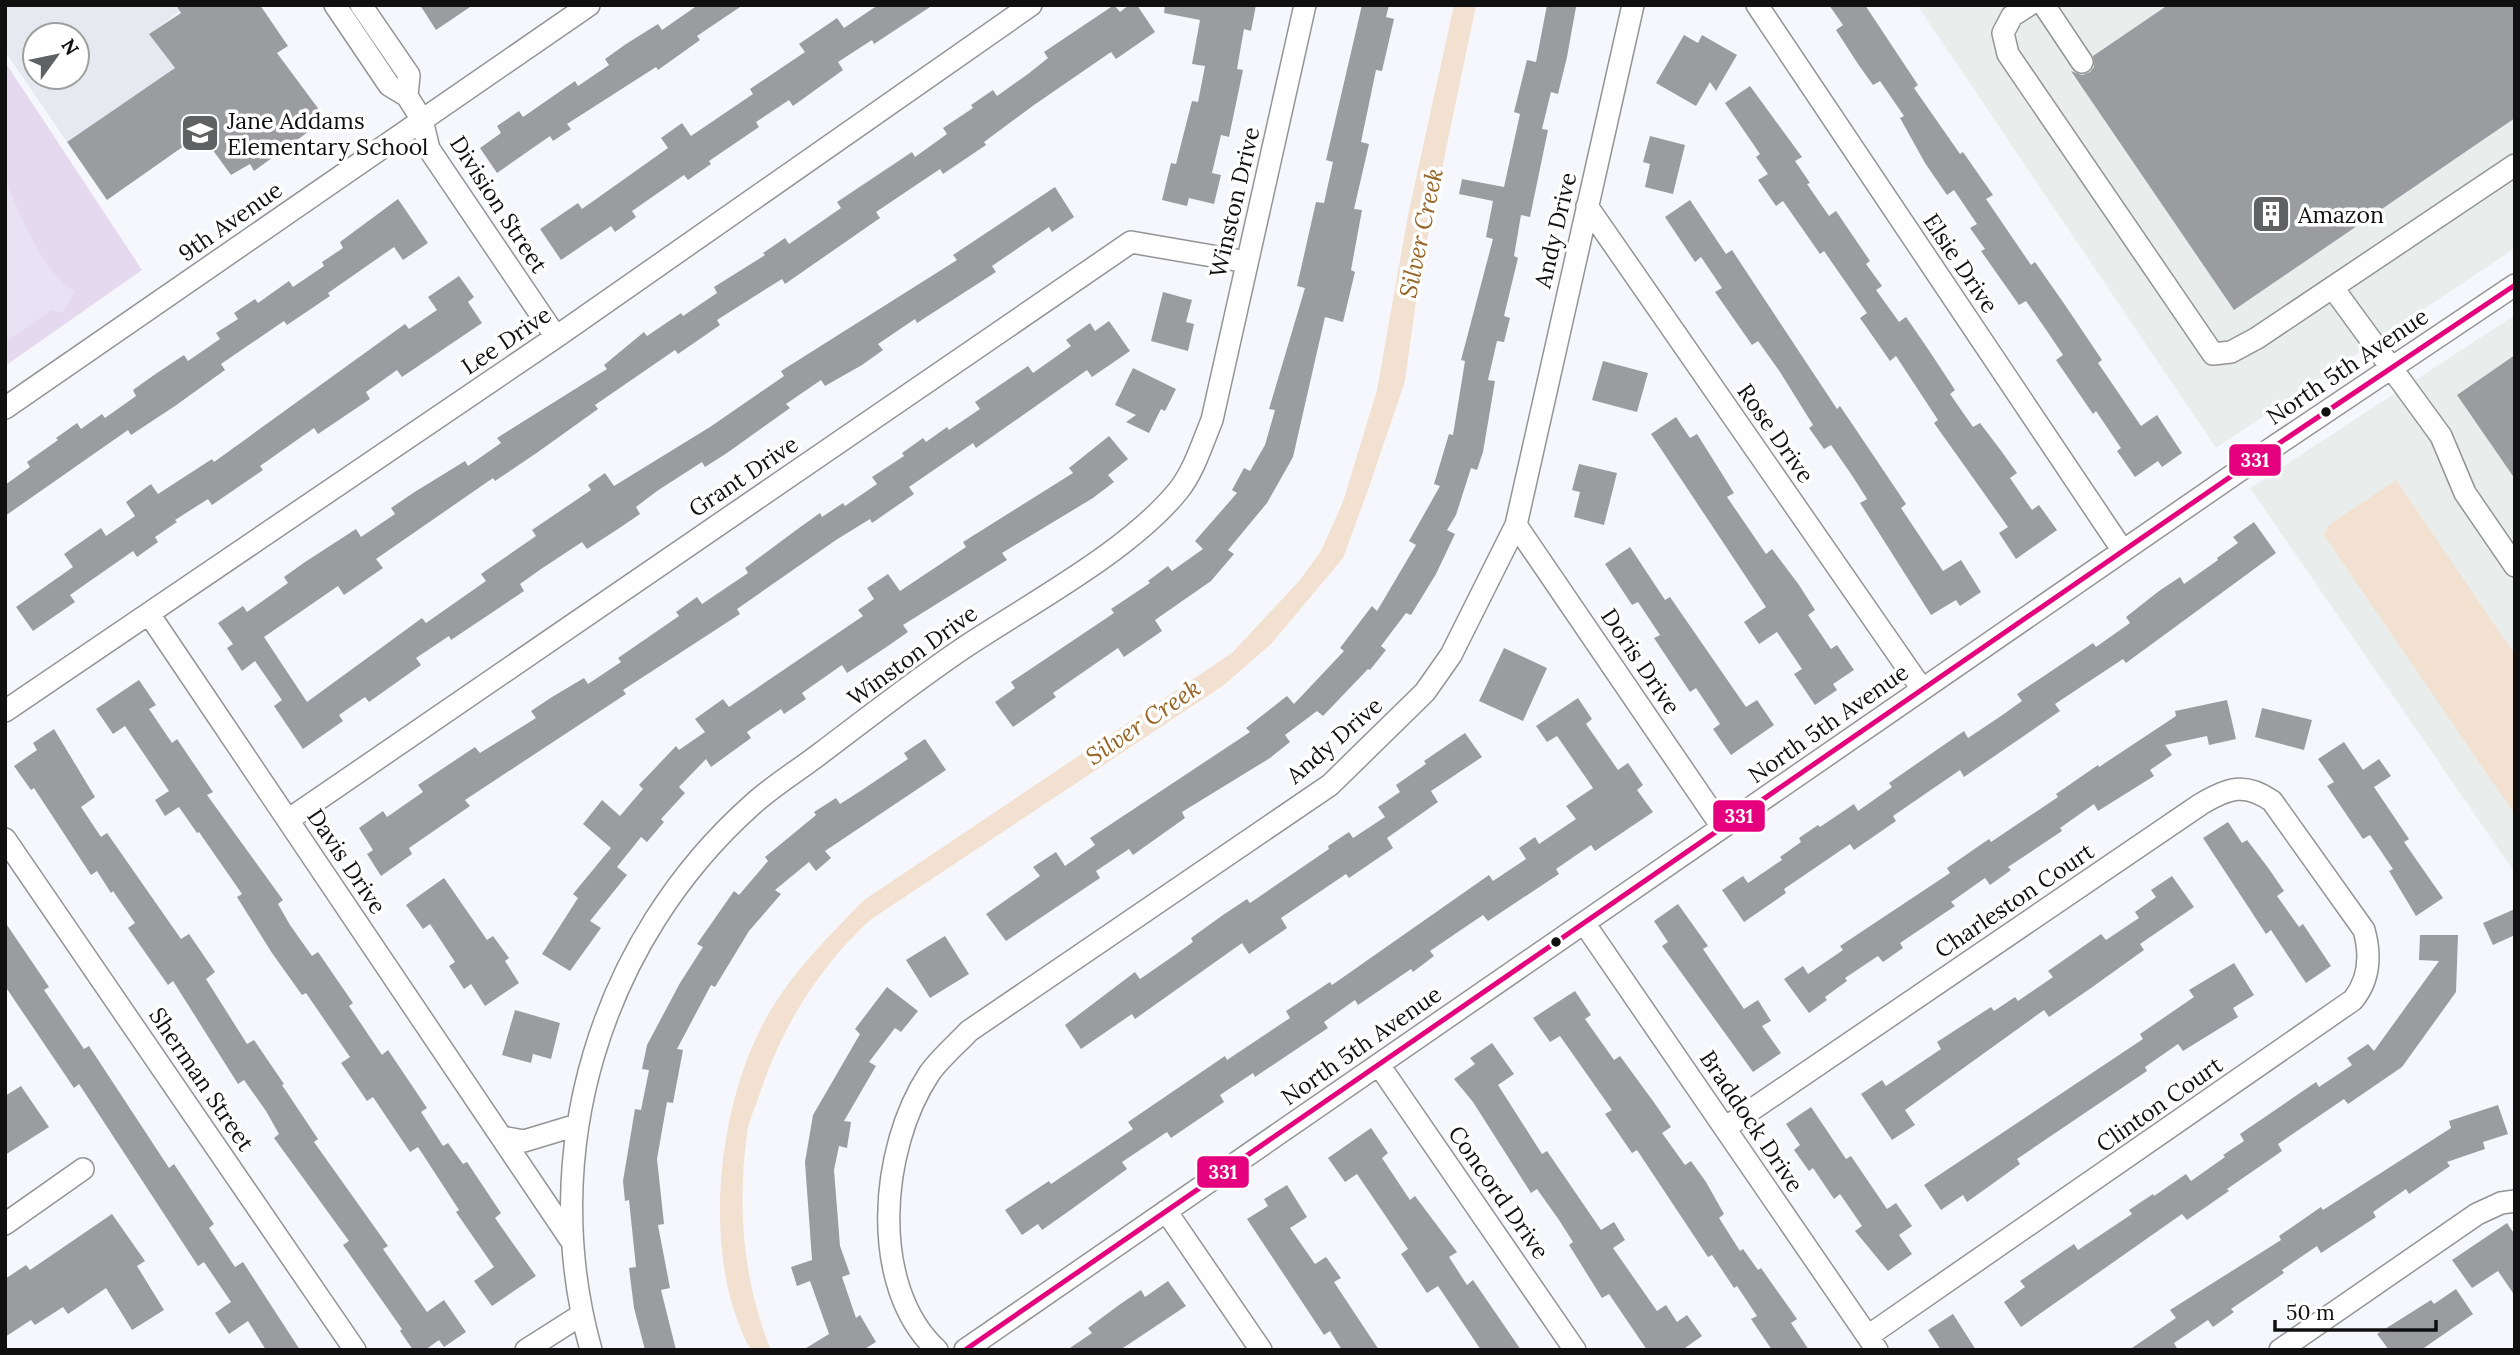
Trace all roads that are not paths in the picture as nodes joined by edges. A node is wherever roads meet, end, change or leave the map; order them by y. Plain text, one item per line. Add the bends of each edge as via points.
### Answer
1 (335, 5) edge
2 (361, 5) edge
3 (589, 5) edge
4 (1031, 5) edge
5 (1305, 5) edge
6 (1633, 5) edge
7 (1756, 5) edge
8 (2029, 5) edge
9 (2044, 5) edge
10 (2082, 62) dead end
11 (407, 96) junction
12 (422, 120) junction
13 (2515, 166) edge
14 (1587, 206) junction
15 (1247, 262) junction
16 (2515, 285) edge
17 (2333, 288) junction
18 (556, 337) junction
19 (2392, 367) junction
20 (5, 408) edge
21 (1516, 525) junction
22 (2123, 551) junction
23 (2515, 566) edge
24 (149, 614) junction
25 (1922, 689) junction
26 (5, 711) edge
27 (288, 820) junction
28 (1722, 828) junction
29 (5, 839) edge
30 (2318, 867) joint
31 (1584, 922) junction
32 (1379, 1065) junction
33 (577, 1125) junction
34 (1725, 1128) junction
35 (502, 1137) junction
36 (83, 1170) dead end
37 (2515, 1201) edge
38 (1166, 1211) junction
39 (5, 1224) edge
40 (570, 1238) junction
41 (581, 1315) junction
42 (1872, 1343) edge
43 (355, 1350) edge
44 (526, 1350) edge
45 (591, 1350) edge
46 (937, 1350) edge
47 (965, 1350) edge
48 (1261, 1350) edge
49 (1575, 1350) edge
50 (2280, 1350) edge

1 - 11 street, Division Street via 389,85
2 - 11 street, Division Street via 408,75
3 - 12 street, 9th Avenue
4 - 18 street, Lee Drive
5 - 15 street, Winston Drive
6 - 14 street, Andy Drive
7 - 22 street, Elsie Drive
8 - 17 street via 2012,16 2003,33 2008,54 2213,354 2231,352 2257,338
9 - 10 street
11 - 12 street, Division Street
12 - 18 street, Division Street via 429,149
12 - 20 street, 9th Avenue
13 - 17 street
14 - 21 street, Andy Drive
14 - 25 street, Rose Drive
15 - 27 street, Grant Drive via 1131,242
15 - 33 street, Winston Drive via 1212,420 1178,491 1129,537 926,673 754,803 725,832 676,890 626,969 604,1023
16 - 19 street, North 5th Avenue
17 - 19 street
18 - 24 street, Lee Drive
19 - 22 street, North 5th Avenue
19 - 23 street via 2441,436 2466,493
21 - 28 street, Doris Drive
21 - 46 street, Andy Drive via 1451,655 1425,692 1329,785 970,1031 929,1074 897,1146 888,1191 888,1225 901,1289 924,1337
22 - 25 street, North 5th Avenue
24 - 26 street, Lee Drive
24 - 27 street, Davis Drive
25 - 28 street, North 5th Avenue
27 - 35 street, Davis Drive
28 - 31 street, North 5th Avenue
29 - 43 street, Sherman Street
30 - 34 street, Charleston Court via 2272,801 2255,789 2216,795
30 - 42 street, Clinton Court via 2364,930 2369,947 2362,988 2353,1000
31 - 32 street, North 5th Avenue
31 - 34 street, Braddock Drive
32 - 38 street, North 5th Avenue
32 - 49 street, Concord Drive
33 - 35 street via 523,1141
33 - 40 street, Winston Drive
34 - 42 street, Braddock Drive
35 - 40 street, Davis Drive
36 - 39 street
37 - 50 street via 2477,1214
38 - 47 street, North 5th Avenue
38 - 48 street
40 - 41 street, Winston Drive
41 - 44 street
41 - 45 street, Winston Drive

